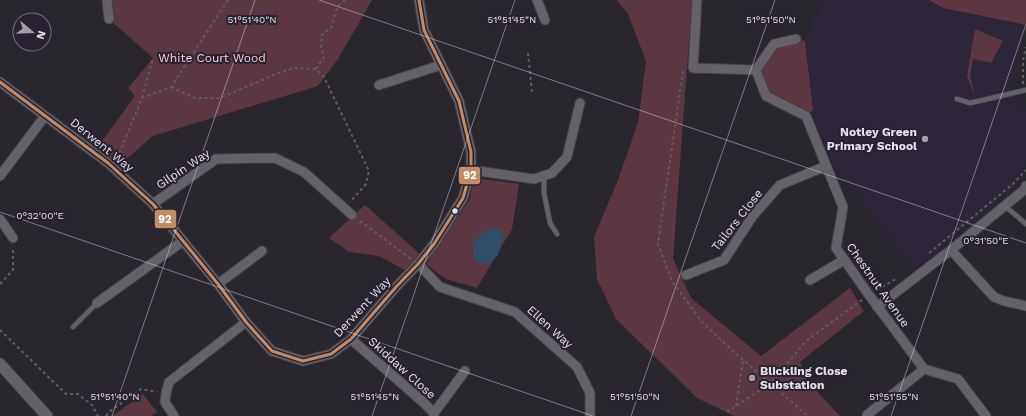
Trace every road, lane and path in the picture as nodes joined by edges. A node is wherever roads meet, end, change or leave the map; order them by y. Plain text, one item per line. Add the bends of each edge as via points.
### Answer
1 (107, 0) edge
2 (228, 0) edge
3 (345, 0) edge
4 (419, 0) edge
5 (537, 0) edge
6 (697, 0) edge
7 (108, 19) dead end
8 (545, 20) dead end
9 (796, 39) dead end
10 (1026, 47) edge
11 (528, 53) dead end
12 (153, 58) dead end
13 (441, 65) junction
14 (684, 66) dead end
15 (316, 69) junction
16 (756, 70) junction
17 (0, 82) edge
18 (379, 85) dead end
19 (171, 87) junction
20 (1026, 91) edge
21 (532, 93) dead end
22 (142, 98) junction
23 (957, 99) dead end
24 (580, 103) dead end
25 (45, 116) junction
26 (826, 166) junction
27 (113, 167) junction
28 (471, 170) junction
29 (1026, 170) edge
30 (0, 176) edge
31 (544, 176) junction
32 (1025, 189) edge
33 (154, 204) junction
34 (1005, 206) junction
35 (345, 208) junction
36 (352, 215) joint
37 (0, 219) edge
38 (1026, 224) edge
39 (557, 234) dead end
40 (13, 238) joint
41 (183, 241) junction
42 (951, 250) junction
43 (262, 251) dead end
44 (925, 257) dead end
45 (844, 260) junction
46 (418, 264) junction
47 (686, 275) dead end
48 (900, 277) dead end
49 (810, 280) dead end
50 (0, 284) edge
51 (218, 284) junction
52 (869, 295) junction
53 (97, 303) joint
54 (1026, 306) edge
55 (877, 307) junction
56 (246, 322) junction
57 (73, 327) dead end
58 (0, 330) edge
59 (351, 339) junction
60 (743, 360) junction
61 (0, 364) edge
62 (924, 368) junction
63 (465, 371) dead end
64 (771, 383) junction
65 (166, 393) junction
66 (736, 406) junction
67 (727, 412) dead end
68 (434, 415) edge
69 (47, 416) edge
70 (98, 416) edge
71 (106, 416) edge
72 (174, 416) edge
73 (590, 416) edge
74 (808, 416) edge
75 (867, 416) edge
76 (986, 416) edge

1 - 7 street
2 - 19 path
3 - 15 path via 337,7 331,28 322,35 321,48 324,58
4 - 13 street, Derwent Way via 424,30
5 - 8 street
6 - 16 street via 693,68
9 - 16 street via 774,44
10 - 20 path via 1023,61
11 - 21 path
12 - 22 path
13 - 18 street
13 - 28 street, Derwent Way via 459,101 471,152
14 - 60 path via 658,244 676,287 702,322
15 - 19 path via 294,68 220,98 195,98
15 - 35 path via 324,77 369,171 366,184
16 - 26 street, Chestnut Avenue via 766,96 806,116
17 - 25 street, Derwent Way
19 - 22 path
20 - 23 lane via 970,103
22 - 27 path
24 - 31 street via 566,157 552,173
25 - 27 street, Derwent Way
25 - 30 street
26 - 45 street, Chestnut Avenue via 844,207 836,248
26 - 47 street, Tailors Close via 780,185 752,217 724,260
27 - 33 street, Derwent Way
28 - 31 street via 534,179
28 - 46 street, Derwent Way via 463,198
29 - 44 path via 1013,184
31 - 39 lane via 544,193 550,223
32 - 34 street
33 - 35 street, Gilpin Way via 216,159 275,158 304,172
33 - 41 street, Derwent Way
34 - 38 lane
34 - 42 street
35 - 36 street, Gilpin Way
36 - 46 path
37 - 40 street
40 - 50 path via 13,270
41 - 51 street, Derwent Way
41 - 53 street
42 - 54 street via 994,297
42 - 55 street
43 - 51 street
45 - 49 street
45 - 52 street, Chestnut Avenue
46 - 59 street, Derwent Way
46 - 73 street, Ellen Way via 440,287 515,312 577,367 590,392
48 - 52 path
51 - 56 street, Derwent Way
52 - 55 street, Chestnut Avenue
52 - 64 path via 806,342
53 - 57 lane
55 - 62 street, Chestnut Avenue
56 - 59 street, Derwent Way via 272,351 303,362 331,354
56 - 65 street via 169,382
58 - 70 path via 66,394 78,394 92,405
59 - 68 street, Skiddaw Close via 423,402
60 - 64 path
60 - 66 path
61 - 69 street
62 - 75 street
62 - 76 street via 958,379
63 - 68 street
64 - 66 path
64 - 74 path
65 - 71 path via 142,389
65 - 72 street via 165,402
66 - 67 path

